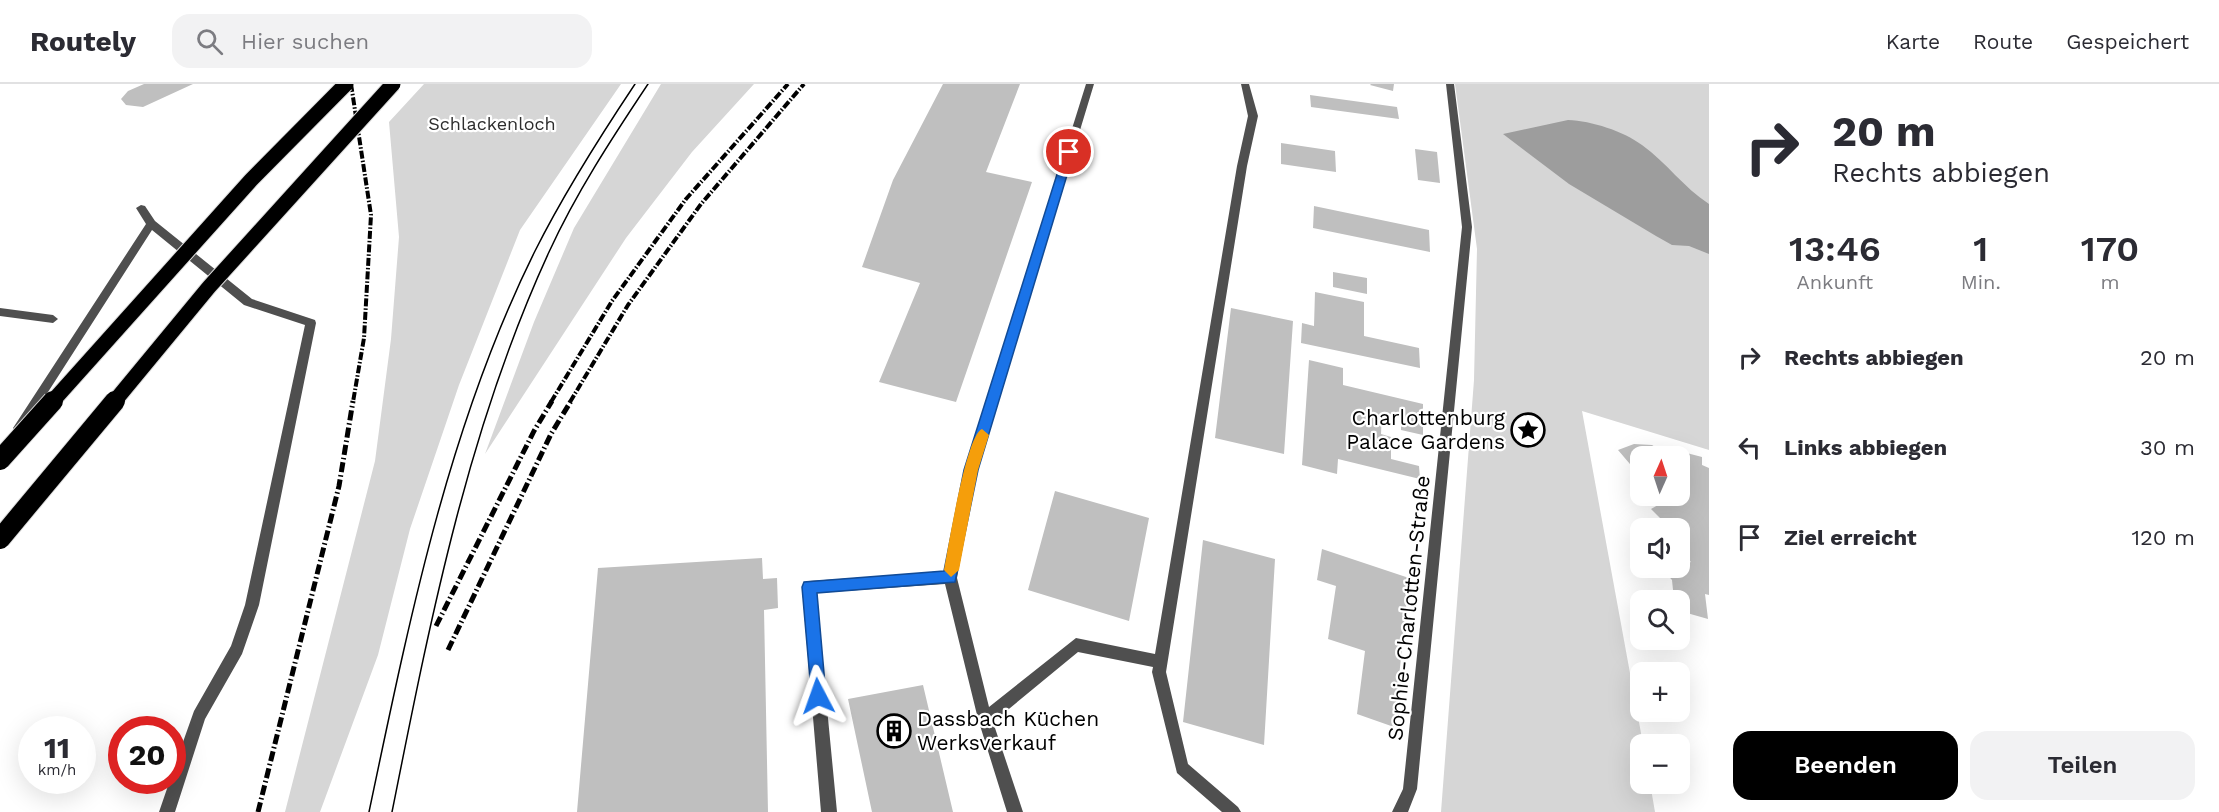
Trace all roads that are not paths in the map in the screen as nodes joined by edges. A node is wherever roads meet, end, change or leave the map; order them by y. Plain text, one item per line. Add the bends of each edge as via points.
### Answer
1 (346, 84) edge
2 (393, 84) edge
3 (1090, 84) edge
4 (1245, 84) edge
5 (1450, 84) edge
6 (141, 208) dead end
7 (151, 224) junction
8 (0, 312) edge
9 (53, 319) dead end
10 (0, 458) edge
11 (0, 539) edge
12 (950, 578) junction
13 (1161, 662) junction
14 (985, 719) junction
15 (167, 812) edge
16 (829, 812) edge
17 (1015, 812) edge
18 (1233, 812) edge
19 (1400, 812) edge

1 - 10 highway, bridge via 243,189
2 - 11 highway, bridge via 209,287
3 - 12 lane via 971,470
4 - 13 lane via 1253,116
5 - 19 lane, Sophie-Charlotten-Straße via 1467,227 1410,789
6 - 7 lane
7 - 10 lane
7 - 15 lane via 248,302 311,323 252,605 237,650 199,716
8 - 9 lane
12 - 14 lane
12 - 16 lane via 809,587
13 - 14 lane via 1076,645
13 - 18 lane via 1159,672 1182,768
14 - 17 lane

